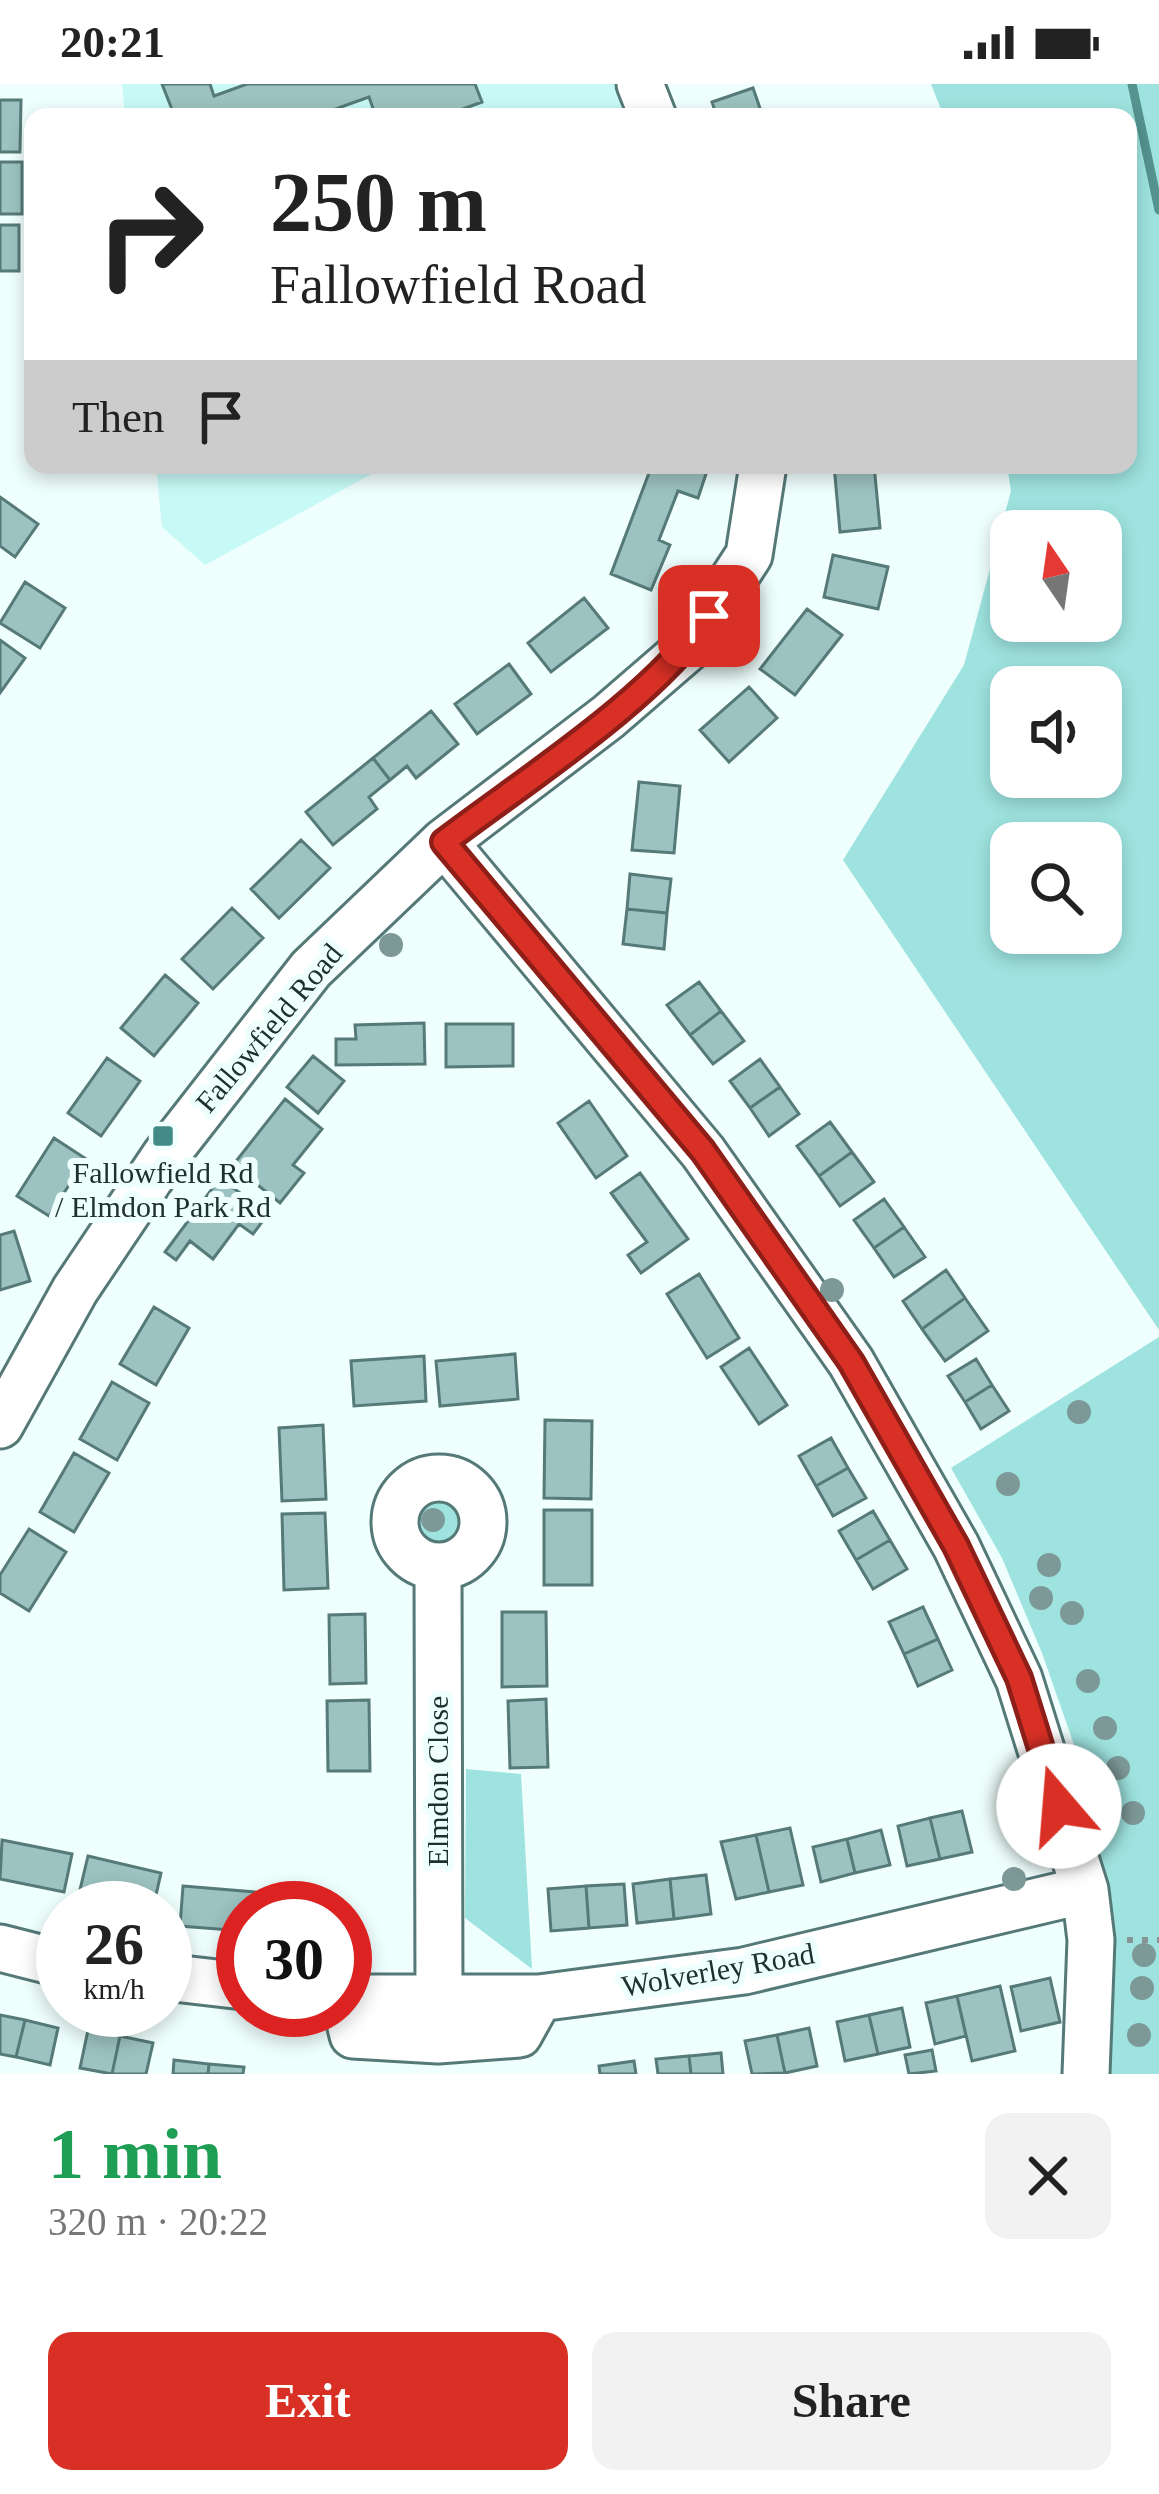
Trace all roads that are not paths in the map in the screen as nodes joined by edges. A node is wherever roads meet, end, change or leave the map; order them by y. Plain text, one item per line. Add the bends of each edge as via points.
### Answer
1 (762, 474) edge
2 (444, 842) junction
3 (1, 1422) edge
4 (438, 1567) dead end
5 (1085, 1890) junction
6 (0, 1948) edge
7 (36, 1957) edge
8 (439, 1995) junction
9 (539, 1998) junction
10 (372, 1999) edge
11 (372, 2036) edge
12 (1086, 2074) edge

1 - 2 street, Fallowfield Road via 749,555 689,647
2 - 3 street, Fallowfield Road via 311,969 164,1156
2 - 5 street via 703,1151 851,1362 956,1546 1019,1678
4 - 8 street, Elmdon Close
5 - 9 street, Wolverley Road via 745,1971
5 - 12 street
6 - 7 street
8 - 9 street, Wolverley Road
8 - 10 street, Wolverley Road
9 - 11 street via 519,2035

